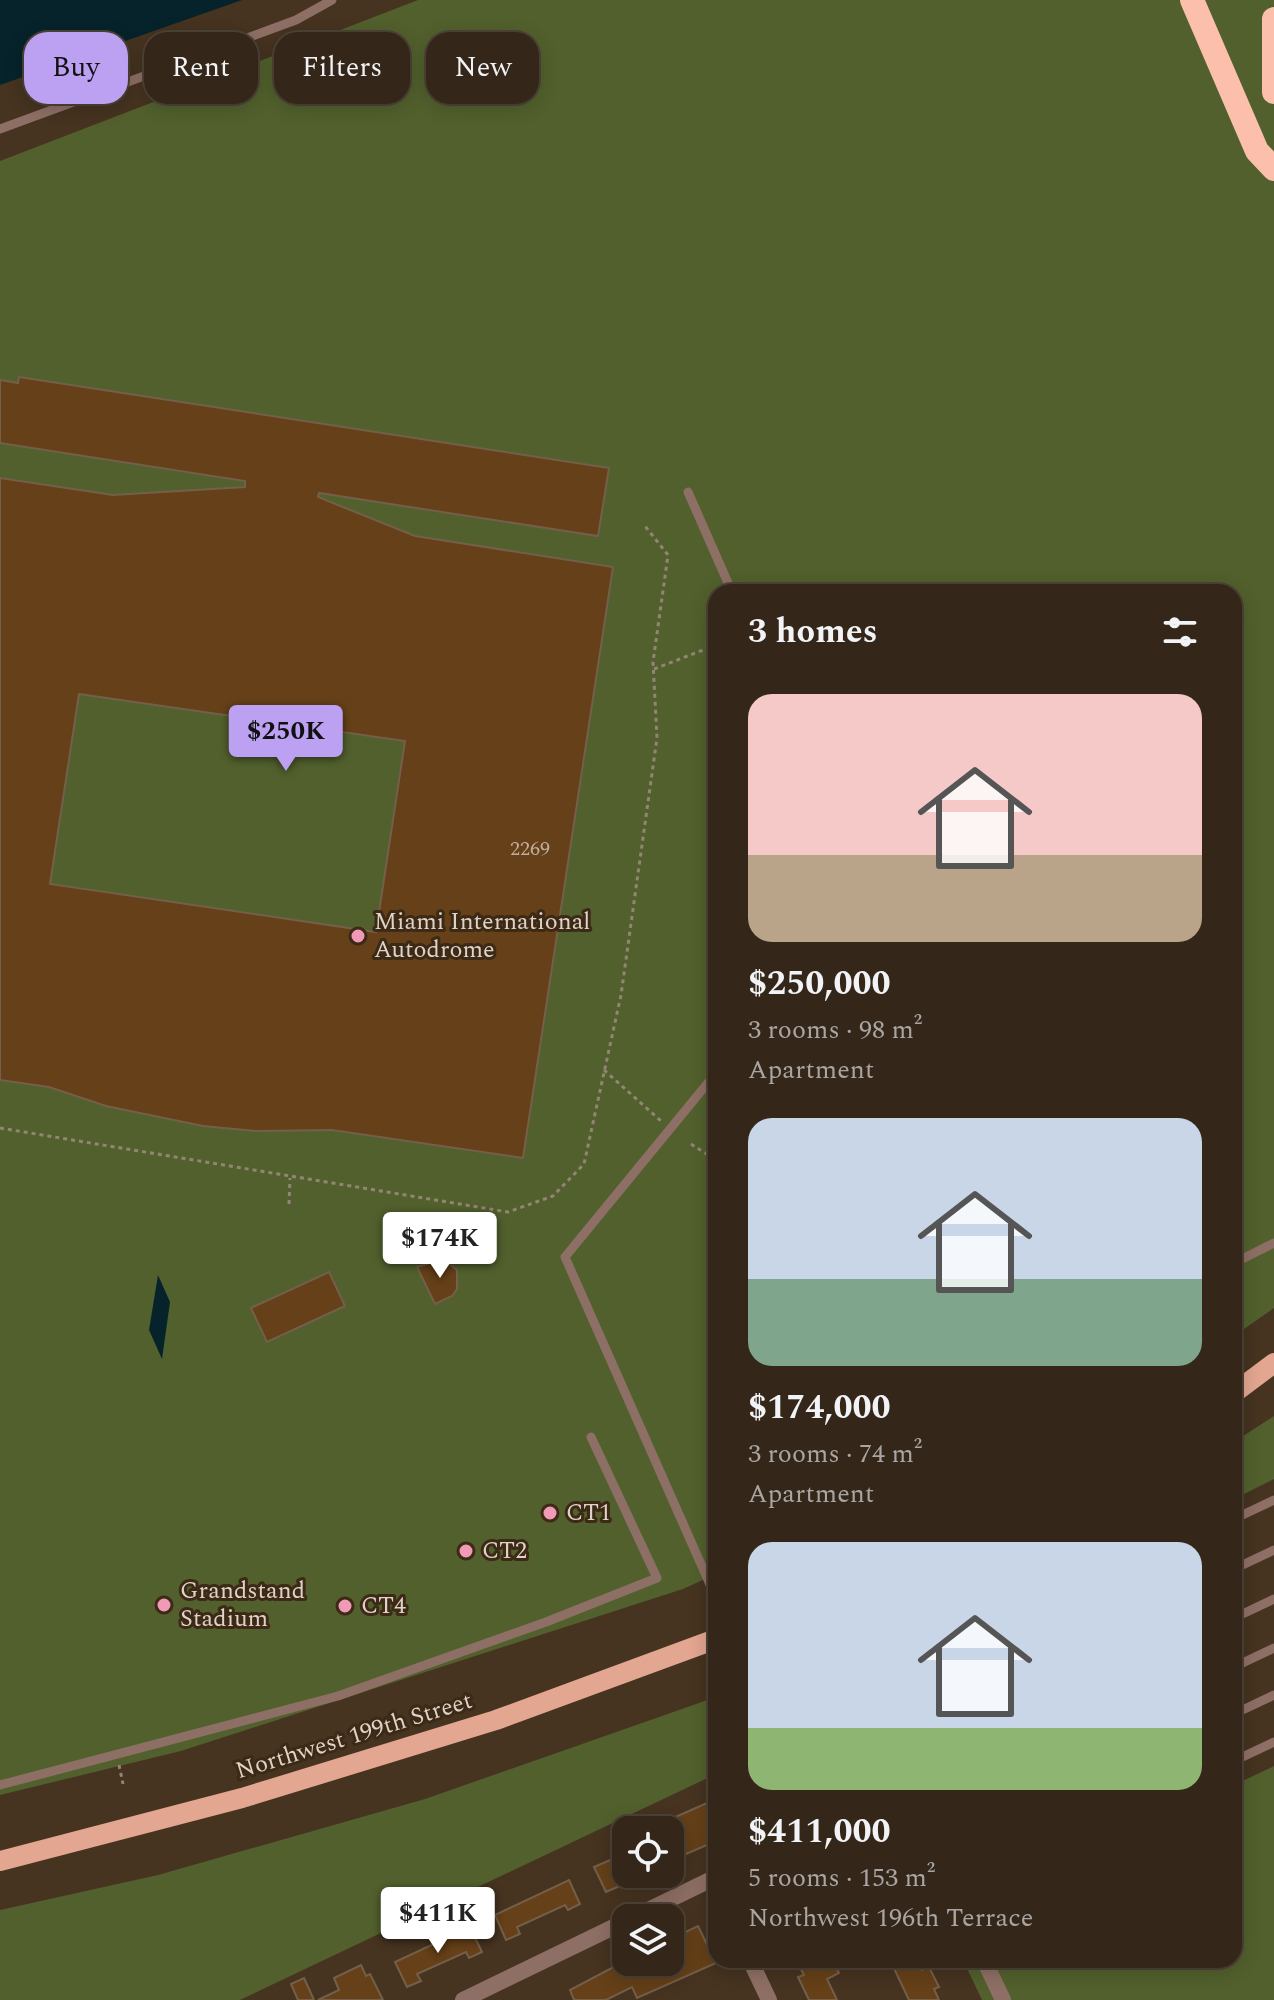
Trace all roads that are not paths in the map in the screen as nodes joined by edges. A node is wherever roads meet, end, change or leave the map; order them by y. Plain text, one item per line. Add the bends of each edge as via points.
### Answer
1 (332, 0) edge
2 (1192, 0) edge
3 (1274, 19) edge
4 (1274, 92) edge
5 (0, 129) edge
6 (1274, 169) edge
7 (688, 492) dead end
8 (728, 584) edge
9 (708, 1083) edge
10 (1274, 1243) edge
11 (1242, 1259) edge
12 (1274, 1363) edge
13 (1242, 1387) edge
14 (591, 1437) dead end
15 (1274, 1500) edge
16 (1242, 1515) edge
17 (1274, 1550) edge
18 (1242, 1565) edge
19 (708, 1580) edge
20 (1274, 1599) edge
21 (1242, 1614) edge
22 (708, 1642) edge
23 (1274, 1648) edge
24 (1242, 1663) edge
25 (1274, 1695) edge
26 (1242, 1710) edge
27 (1274, 1742) edge
28 (1242, 1757) edge
29 (0, 1785) edge
30 (0, 1861) edge
31 (708, 1884) edge
32 (663, 1904) edge
33 (612, 1928) edge
34 (754, 1968) edge
35 (988, 1968) edge
36 (463, 2000) edge
37 (769, 2000) edge
38 (1003, 2000) edge

1 - 5 lane via 296,20
2 - 6 highway via 1257,151
3 - 4 highway
7 - 8 lane
9 - 19 lane via 565,1257
10 - 11 lane
12 - 13 main road
14 - 29 lane via 657,1578 338,1696
15 - 16 lane
17 - 18 lane
20 - 21 lane
22 - 30 main road, Northwest 199th Street via 422,1743 242,1798
23 - 24 lane
25 - 26 lane
27 - 28 lane
31 - 32 street
33 - 36 street
34 - 37 street
35 - 38 street

